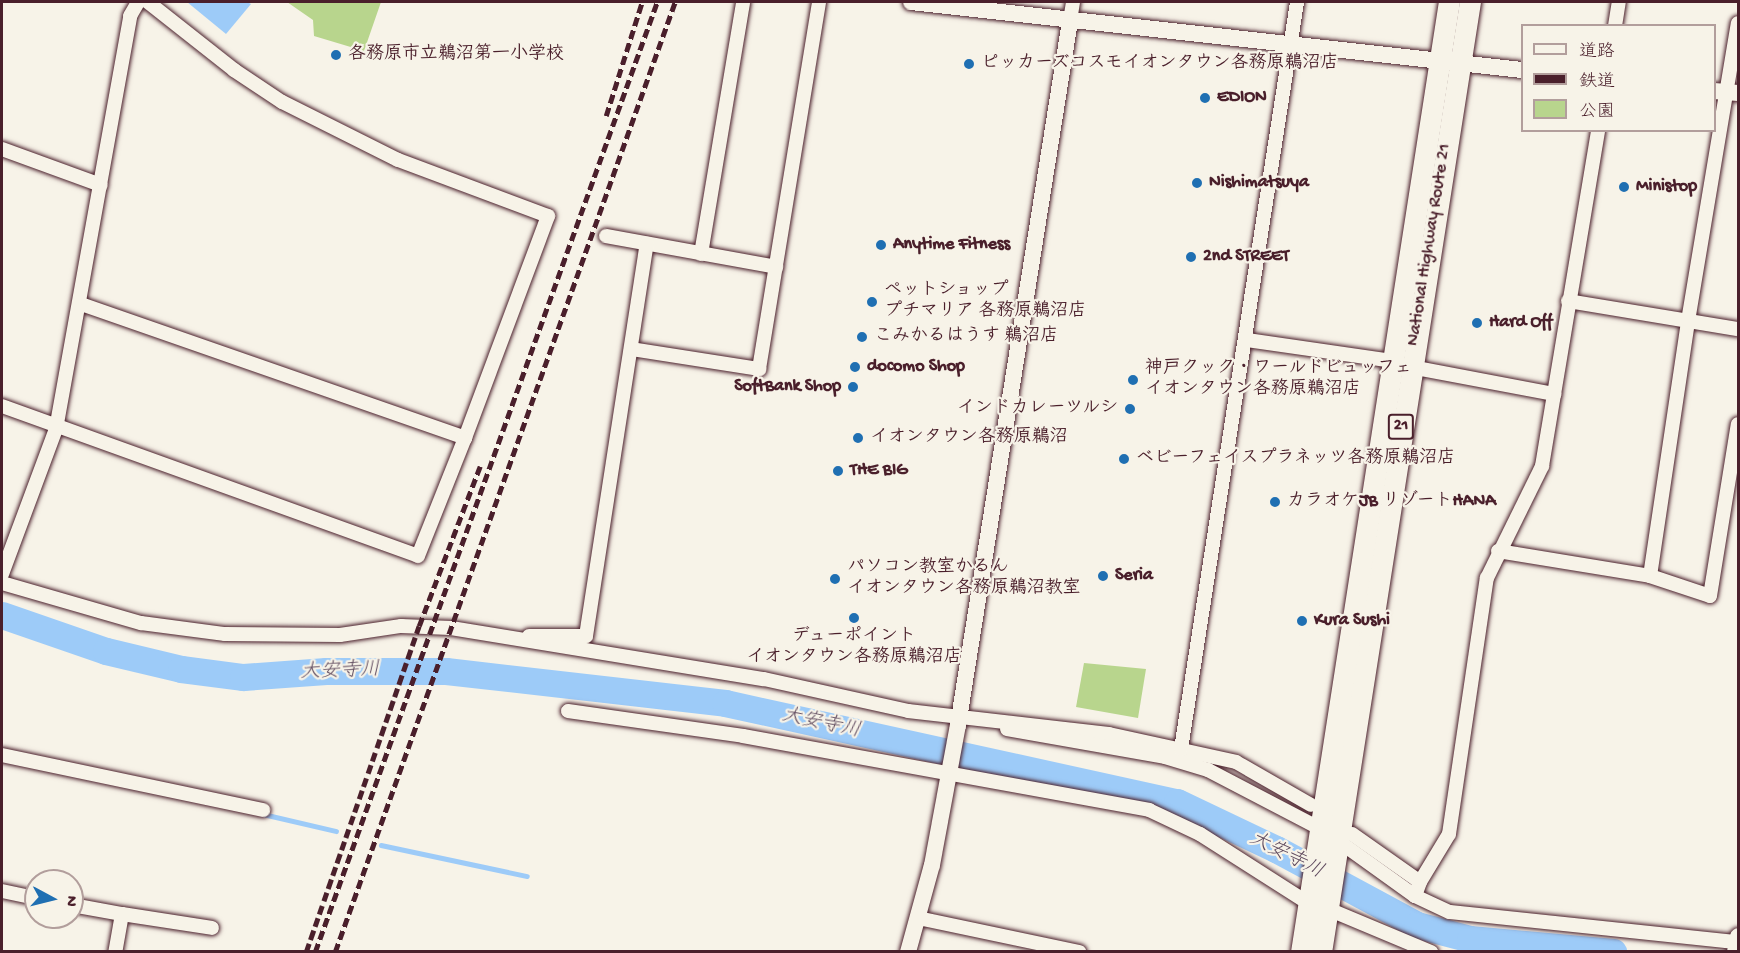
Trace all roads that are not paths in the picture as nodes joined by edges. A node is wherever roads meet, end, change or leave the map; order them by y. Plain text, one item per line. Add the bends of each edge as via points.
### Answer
1 (138, 2) edge
2 (148, 2) edge
3 (743, 2) edge
4 (819, 2) edge
5 (911, 2) edge
6 (1073, 2) edge
7 (1297, 2) edge
8 (1449, 2) edge
9 (1470, 2) edge
10 (1619, 2) edge
11 (1070, 21) junction
12 (1738, 23) edge
13 (1615, 24) edge
14 (1290, 46) junction
15 (1449, 63) junction
16 (1521, 70) edge
17 (1726, 92) edge
18 (1598, 132) edge
19 (2, 149) edge
20 (101, 185) junction
21 (606, 236) dead end
22 (647, 244) junction
23 (701, 254) junction
24 (776, 267) junction
25 (1568, 301) junction
26 (81, 304) junction
27 (1688, 321) junction
28 (1738, 329) edge
29 (1246, 340) junction
30 (631, 349) junction
31 (1402, 364) junction
32 (1554, 394) junction
33 (2, 406) edge
34 (1738, 424) edge
35 (56, 429) junction
36 (465, 438) junction
37 (1498, 551) junction
38 (2, 574) edge
39 (1650, 576) junction
40 (2, 583) edge
41 (516, 640) junction
42 (568, 711) dead end
43 (989, 719) junction
44 (959, 720) junction
45 (1181, 749) junction
46 (2, 755) edge
47 (950, 771) junction
48 (1311, 805) dead end
49 (263, 810) dead end
50 (1332, 839) junction
51 (1420, 882) junction
52 (2, 891) edge
53 (24, 896) edge
54 (1416, 896) junction
55 (1320, 906) junction
56 (84, 907) edge
57 (122, 914) junction
58 (918, 918) junction
59 (212, 928) dead end
60 (1737, 944) edge
61 (115, 951) edge
62 (908, 951) edge
63 (1079, 951) edge
64 (1301, 951) edge
65 (1321, 951) edge
66 (1330, 951) edge
67 (1431, 951) edge

1 - 20 street via 130,16
2 - 36 street via 234,70 282,102 398,160 548,216
3 - 23 street
4 - 24 street
5 - 11 street
6 - 11 street
7 - 14 street
8 - 15 highway, National Highway Route 21 / 21
9 - 15 highway, National Highway Route 21 / 21
10 - 13 street
11 - 14 street
11 - 44 street
12 - 17 street
14 - 15 street
14 - 29 street
15 - 16 street
15 - 31 highway, National Highway Route 21 / 21
17 - 27 street
18 - 25 street
19 - 20 street
20 - 26 street
21 - 22 street
22 - 23 street
22 - 30 street
23 - 24 street
24 - 30 street via 759,369
25 - 27 street
25 - 32 street
26 - 35 street
26 - 36 street
27 - 28 street
27 - 39 street
29 - 31 street
29 - 45 street
30 - 41 street via 586,636 531,635
31 - 32 street
31 - 50 highway, National Highway Route 21 / 21
32 - 37 street via 1536,484
33 - 35 street
34 - 39 street via 1710,596
35 - 36 street via 418,556
35 - 38 street
37 - 39 street
37 - 51 street via 1486,578 1449,834
40 - 41 street via 122,619 225,634 340,635 418,626
41 - 44 street via 764,679
42 - 47 street
43 - 44 street
43 - 45 street via 1055,725
43 - 50 street via 1002,728 1165,757 1208,770
44 - 47 street
45 - 48 street via 1236,762
46 - 49 street
47 - 55 street via 1149,810 1200,834
47 - 58 street
50 - 51 street
50 - 54 street
50 - 55 highway, National Highway Route 21 / 21
51 - 54 street
52 - 53 street
54 - 60 street via 1450,912 1469,915
55 - 64 highway, National Highway Route 21 / 21
55 - 65 highway, National Highway Route 21 / 21
55 - 66 highway
55 - 67 street
56 - 57 street
57 - 59 street
57 - 61 street
58 - 62 street
58 - 63 street

